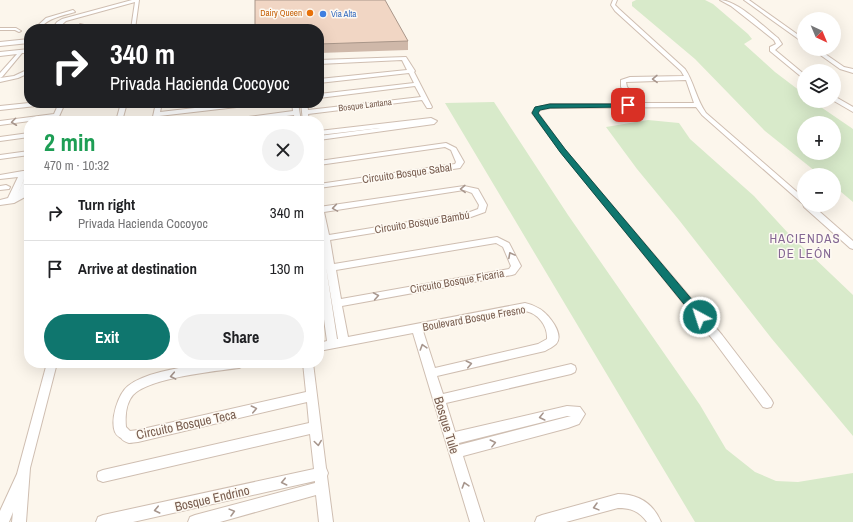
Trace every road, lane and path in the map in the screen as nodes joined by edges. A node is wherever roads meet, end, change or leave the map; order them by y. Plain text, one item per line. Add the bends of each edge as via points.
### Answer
1 (615, 0) edge
2 (719, 0) edge
3 (722, 0) edge
4 (746, 0) edge
5 (137, 1) edge
6 (102, 5) dead end
7 (737, 9) junction
8 (40, 24) edge
9 (62, 24) edge
10 (134, 24) edge
11 (0, 29) edge
12 (0, 34) edge
13 (797, 36) edge
14 (24, 42) edge
15 (0, 44) edge
16 (24, 53) edge
17 (24, 53) edge
18 (20, 54) junction
19 (1, 56) edge
20 (826, 56) edge
21 (324, 62) edge
22 (412, 71) junction
23 (797, 71) edge
24 (850, 71) edge
25 (2, 72) edge
26 (24, 74) edge
27 (0, 76) edge
28 (688, 78) junction
29 (24, 79) edge
30 (324, 80) edge
31 (0, 81) edge
32 (418, 84) junction
33 (324, 95) edge
34 (425, 98) junction
35 (841, 102) edge
36 (697, 104) junction
37 (24, 105) edge
38 (641, 105) junction
39 (429, 106) dead end
40 (0, 108) edge
41 (158, 108) edge
42 (210, 108) edge
43 (296, 108) edge
44 (305, 108) edge
45 (853, 110) edge
46 (305, 112) junction
47 (296, 113) junction
48 (157, 114) joint
49 (272, 116) edge
50 (297, 116) edge
51 (305, 116) edge
52 (24, 121) edge
53 (0, 123) edge
54 (324, 132) edge
55 (24, 136) edge
56 (324, 137) edge
57 (0, 139) edge
58 (24, 154) edge
59 (0, 157) edge
60 (324, 162) edge
61 (24, 174) edge
62 (0, 177) edge
63 (24, 179) edge
64 (324, 185) edge
65 (24, 186) edge
66 (797, 196) edge
67 (11, 201) junction
68 (0, 203) edge
69 (324, 209) edge
70 (815, 212) edge
71 (324, 229) edge
72 (326, 238) junction
73 (853, 246) edge
74 (324, 269) edge
75 (328, 304) edge
76 (417, 328) junction
77 (344, 342) junction
78 (333, 344) junction
79 (324, 346) edge
80 (51, 368) edge
81 (213, 368) edge
82 (309, 368) edge
83 (571, 369) dead end
84 (431, 373) junction
85 (312, 396) junction
86 (439, 400) junction
87 (767, 403) dead end
88 (315, 427) junction
89 (451, 439) junction
90 (455, 452) junction
91 (322, 473) junction
92 (23, 474) junction
93 (102, 476) dead end
94 (323, 488) junction
95 (2, 522) edge
96 (19, 522) edge
97 (103, 522) edge
98 (195, 522) edge
99 (326, 522) edge
100 (477, 522) edge
101 (542, 522) edge
102 (654, 522) edge

1 - 28 street via 613,5 617,10 672,58
2 - 7 street
3 - 7 street
4 - 13 street
5 - 9 street
5 - 10 street
6 - 8 street via 52,17
7 - 23 street via 776,39 779,44 772,50
11 - 12 street via 19,30
14 - 15 street
16 - 18 street
17 - 19 street
18 - 19 street
18 - 25 street
20 - 24 street
21 - 22 street via 402,58 406,59
22 - 30 street
22 - 32 street
25 - 27 street
26 - 31 street
28 - 36 street
28 -> 38 street via 630,79 623,82
29 - 31 street
32 - 33 street
32 - 34 street
34 - 39 street
34 - 46 street, Bosque Lantana
35 - 45 street
36 - 38 street
36 - 66 street via 704,114
37 - 40 street
38 - 87 street via 550,106 537,109 535,113 563,151 718,338
41 - 48 street
42 - 48 street
43 - 47 street
44 - 46 street
46 - 51 street
47 - 49 street
47 - 50 street
52 -> 53 street
54 - 56 street via 434,121
55 - 57 street
58 - 59 street
60 - 64 street, Circuito Bosque Sabal via 446,145 454,149 460,162 457,166
61 - 62 street
63 - 67 street
65 - 67 street via 21,197
67 - 68 street
72 -> 69 street, Circuito Bosque Bambú via 470,214 482,210 483,205 475,190 464,188
70 - 73 street
71 - 72 street
72 - 74 street
74 - 75 street
75 -> 74 street, Circuito Bosque Ficaria via 512,272 516,266 506,245 497,240
75 - 77 street
75 - 78 street
76 - 77 street
84 -> 76 street, Bosque Tule
84 -> 76 street, Boulevard Bosque Fresno via 541,348 552,341 551,332 541,313 531,307
77 - 78 street
78 - 79 street
80 - 92 street
81 -> 85 street, Circuito Bosque Teca via 136,385 126,395 120,430 128,437 138,436
82 - 85 street
83 - 86 street
84 - 86 street, Bosque Tule
85 - 88 street
86 - 89 street, Bosque Tule
88 -> 91 street
88 - 93 street
89 - 90 street, Bosque Tule
90 -> 89 street via 568,423 576,420 579,414 576,411 567,411
100 -> 90 street, Bosque Tule
91 - 94 street
91 -> 97 street, Bosque Endrino
92 - 95 street
92 - 96 street
98 -> 94 street, Bosque Endrino
94 - 99 street
102 -> 101 street via 640,504 627,500

